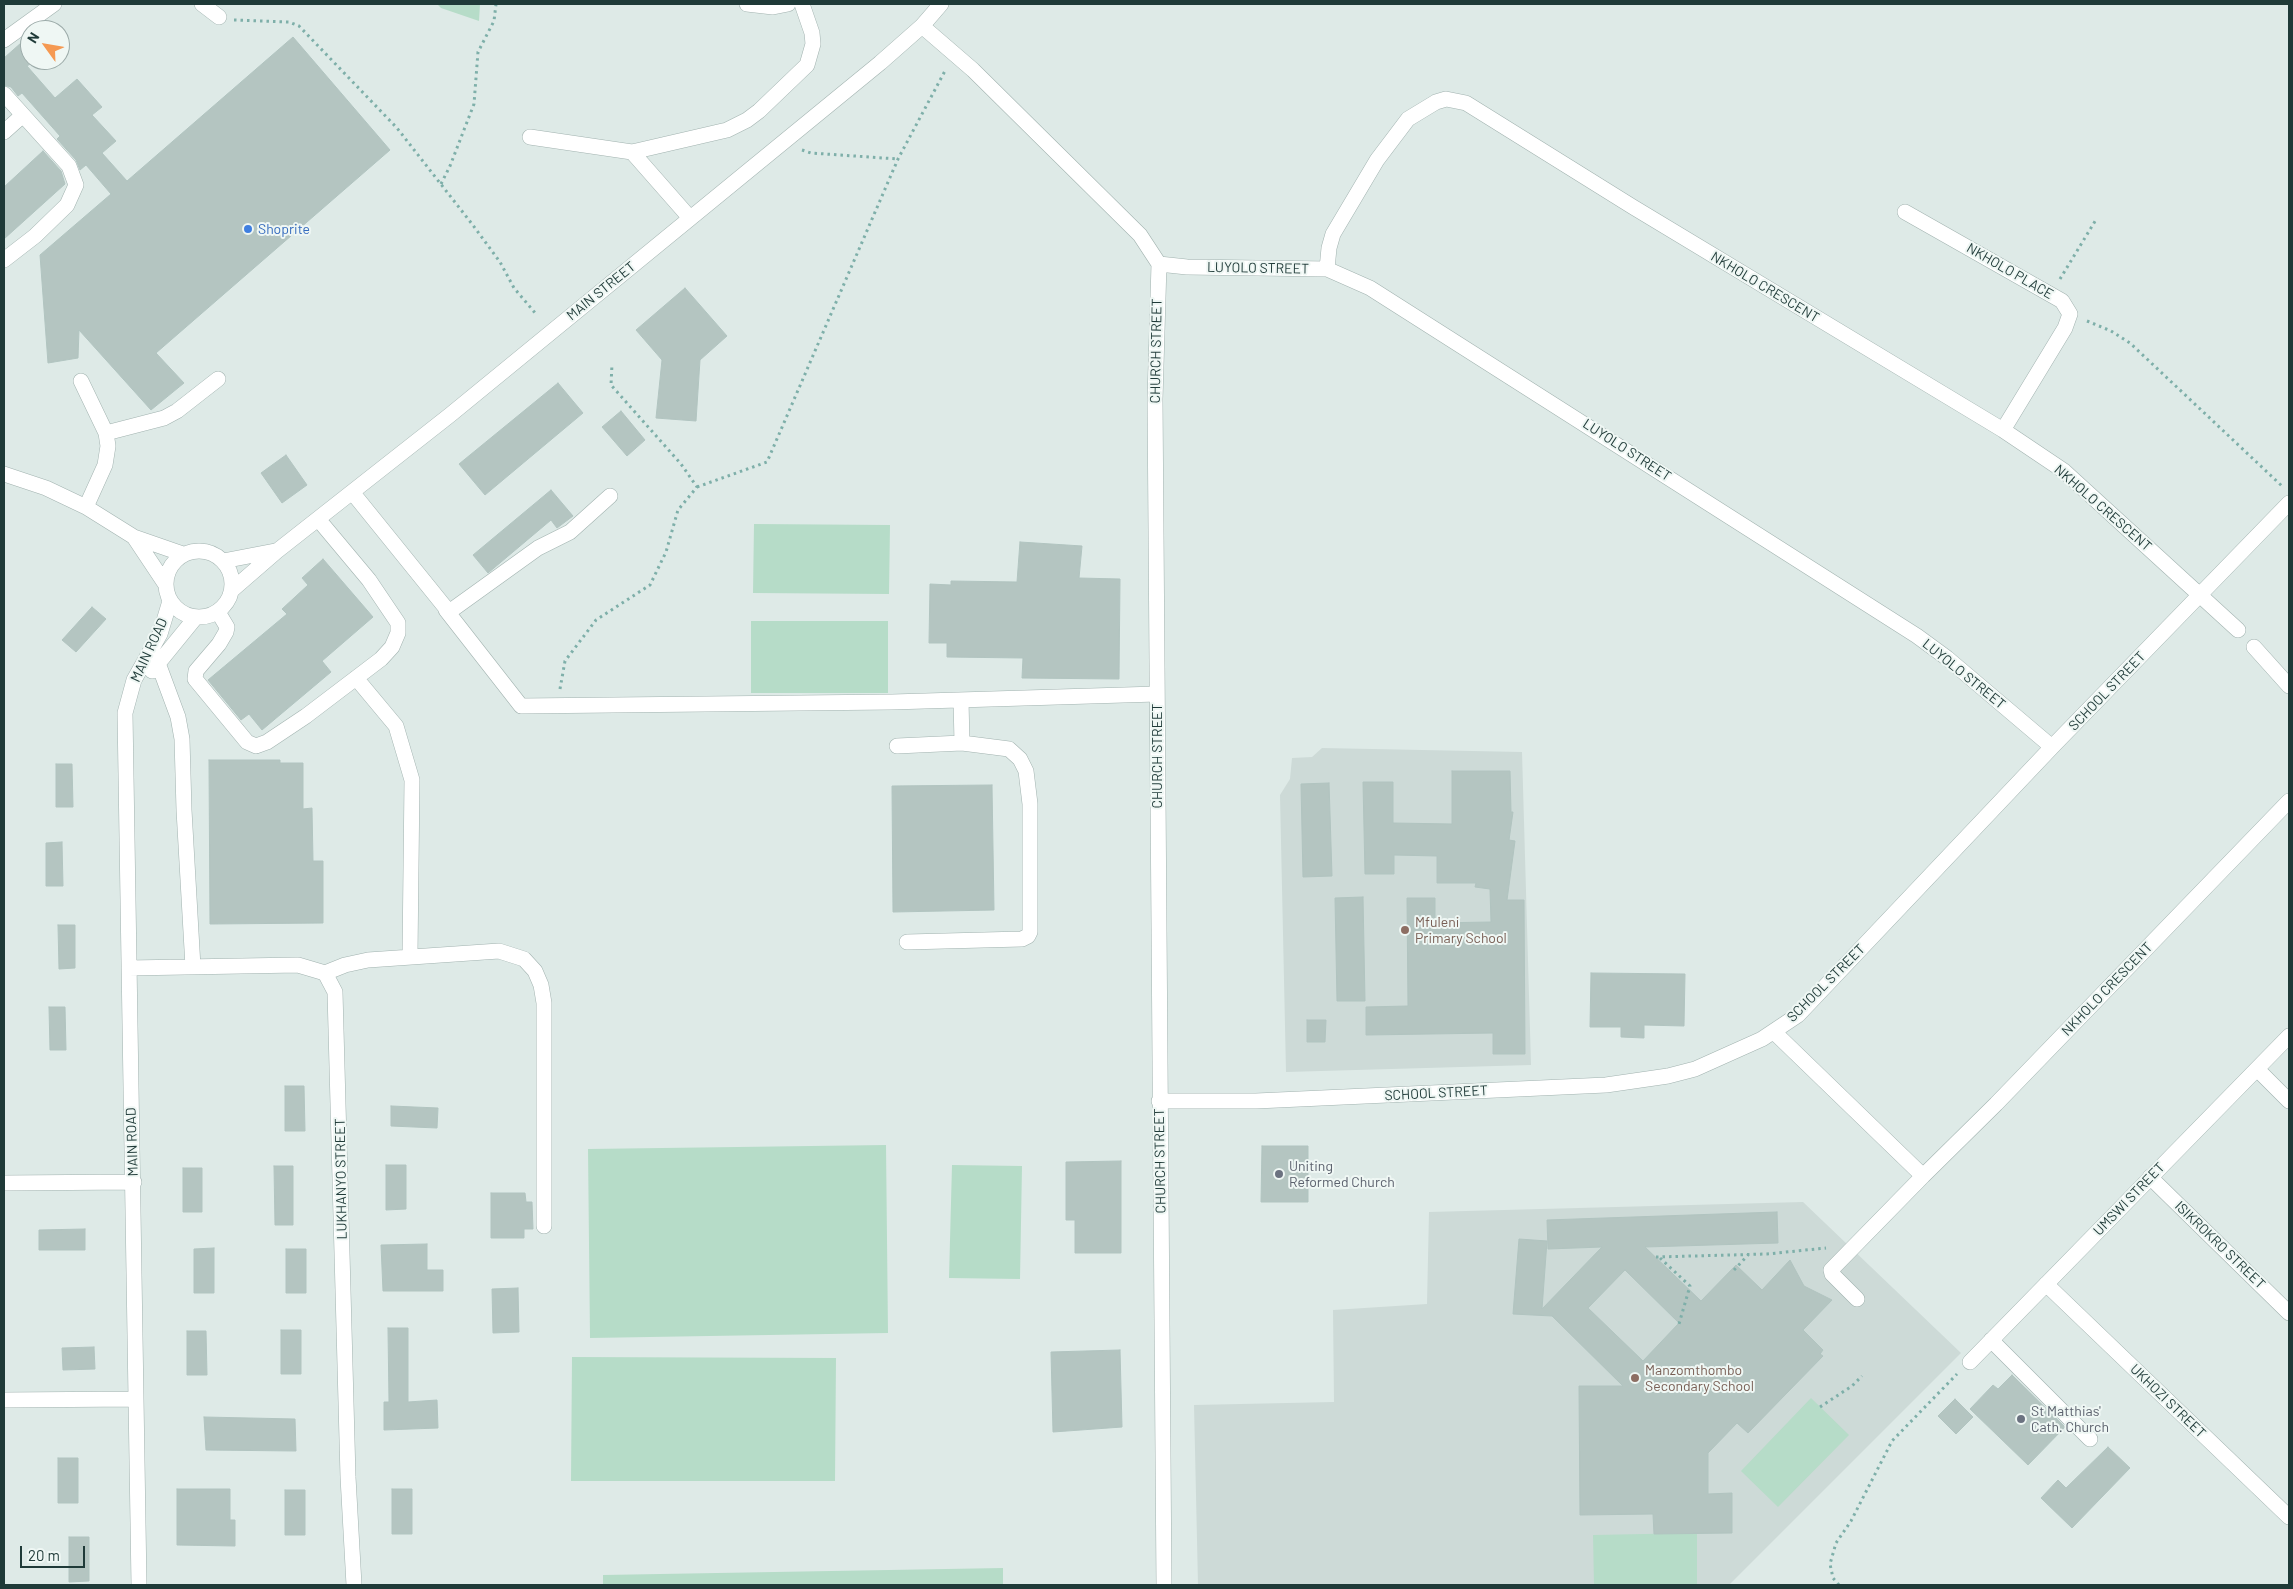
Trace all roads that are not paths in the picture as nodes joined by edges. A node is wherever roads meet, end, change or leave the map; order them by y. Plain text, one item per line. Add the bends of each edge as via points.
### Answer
1 (54, 4) edge
2 (202, 4) edge
3 (746, 4) edge
4 (788, 4) edge
5 (802, 4) edge
6 (941, 4) edge
7 (219, 17) road end
8 (922, 26) junction
9 (4, 40) edge
10 (4, 94) edge
11 (23, 116) junction
12 (4, 132) edge
13 (530, 137) dead end
14 (632, 152) junction
15 (1905, 212) dead end
16 (690, 218) junction
17 (4, 260) edge
18 (1158, 264) junction
19 (1327, 269) junction
20 (218, 379) dead end
21 (81, 381) dead end
22 (2003, 430) junction
23 (106, 433) junction
24 (4, 474) edge
25 (352, 492) junction
26 (610, 496) dead end
27 (2289, 503) edge
28 (86, 507) junction
29 (318, 519) junction
30 (134, 537) junction
31 (277, 551) junction
32 (183, 554) junction
33 (224, 561) junction
34 (166, 585) junction
35 (232, 590) junction
36 (2200, 594) junction
37 (170, 601) junction
38 (446, 610) junction
39 (218, 612) junction
40 (196, 617) junction
41 (2238, 630) dead end
42 (2254, 647) dead end
43 (158, 664) junction
44 (356, 678) junction
45 (2289, 686) edge
46 (1156, 694) junction
47 (128, 699) junction
48 (961, 700) junction
49 (962, 743) junction
50 (897, 746) dead end
51 (2052, 747) junction
52 (2289, 801) edge
53 (907, 942) dead end
54 (410, 955) junction
55 (193, 967) junction
56 (128, 968) junction
57 (325, 973) junction
58 (1774, 1032) junction
59 (2289, 1036) edge
60 (2256, 1070) junction
61 (1159, 1101) junction
62 (2289, 1101) edge
63 (1924, 1176) junction
64 (2150, 1177) junction
65 (134, 1182) junction
66 (4, 1183) edge
67 (544, 1226) dead end
68 (2046, 1284) junction
69 (1857, 1299) dead end
70 (2289, 1313) edge
71 (1991, 1340) junction
72 (1970, 1362) road end
73 (136, 1398) junction
74 (4, 1400) edge
75 (2090, 1439) dead end
76 (2289, 1517) edge
77 (139, 1585) edge
78 (354, 1585) edge
79 (1164, 1585) edge

1 - 9 street
2 - 7 street
3 - 4 street via 773,7
5 - 14 street via 812,33 807,65 758,111 726,130
6 - 8 street, MAIN STREET
8 - 16 street, MAIN STREET
8 - 18 street via 973,70 1140,235
10 - 11 street
11 - 12 street
11 - 17 street via 69,166 76,185 67,205
13 - 14 street
14 - 16 street
15 - 22 street, NKHOLO PLACE via 2051,295 2062,302 2070,314 2065,328
16 - 25 street, MAIN STREET
18 - 19 street, LUYOLO STREET
18 - 46 street, CHURCH STREET
19 - 22 street, NKHOLO CRESCENT via 1328,248 1333,234 1391,140 1408,119 1436,102 1458,100
19 - 51 street, LUYOLO STREET via 1370,288 1917,636
20 - 23 street via 164,418
21 - 23 street
22 - 36 street, NKHOLO CRESCENT via 2064,472
23 - 28 street via 105,466
24 - 28 street via 29,481
25 - 29 street, MAIN STREET
25 - 38 street
26 - 38 street via 570,532 538,548 452,611
27 - 36 street, SCHOOL STREET
28 - 30 street
29 - 31 street, MAIN STREET
29 - 44 street via 369,580 398,623 392,648
30 - 32 street
30 - 34 street
31 - 33 street, MAIN STREET
31 - 35 street, MAIN STREET
32 - 33 street via 203,551
32 - 34 street via 173,564
33 - 35 street via 232,580
34 - 37 street
35 - 39 street via 229,600
36 - 41 street, NKHOLO CRESCENT
36 - 51 street, SCHOOL STREET
37 - 40 street via 177,609
37 - 47 street, MAIN ROAD via 160,634 134,680
38 - 48 street via 521,706
39 - 40 street
39 - 44 street via 227,627 226,632 196,671 195,679 247,742 256,746 267,742
40 - 43 street, MAIN ROAD
42 - 45 street
43 - 47 street, MAIN ROAD
43 - 55 street via 178,717 182,740
44 - 54 street via 396,726 412,780
46 - 48 street
46 - 61 street, CHURCH STREET
47 - 56 street, MAIN ROAD via 125,729
48 - 49 street
49 - 50 street
49 - 53 street via 1009,749 1020,759 1026,771 1030,804 1030,932 1022,939
51 - 58 street, SCHOOL STREET via 1798,1015
52 - 63 street, NKHOLO CRESCENT
54 - 57 street via 346,964
54 - 67 street via 467,955 500,951 524,959 535,971 544,1003
55 - 56 street
55 - 57 street via 298,965
56 - 65 street, MAIN ROAD
57 - 78 street, LUKHANYO STREET via 335,992 337,1006 348,1477
58 - 61 street, SCHOOL STREET via 1695,1069 1606,1085 1256,1101
58 - 63 street
59 - 60 street, UMSWI STREET
60 - 62 street
60 - 64 street, UMSWI STREET
61 - 79 street, CHURCH STREET
63 - 69 street, NKHOLO CRESCENT via 1831,1270
64 - 68 street, UMSWI STREET
64 - 70 street, ISIKROKRO STREET
65 - 66 street
65 - 73 street, MAIN ROAD
68 - 71 street, UMSWI STREET
68 - 76 street, UKHOZI STREET
71 - 72 street, UMSWI STREET
71 - 75 street
73 - 74 street
73 - 77 street, MAIN ROAD

